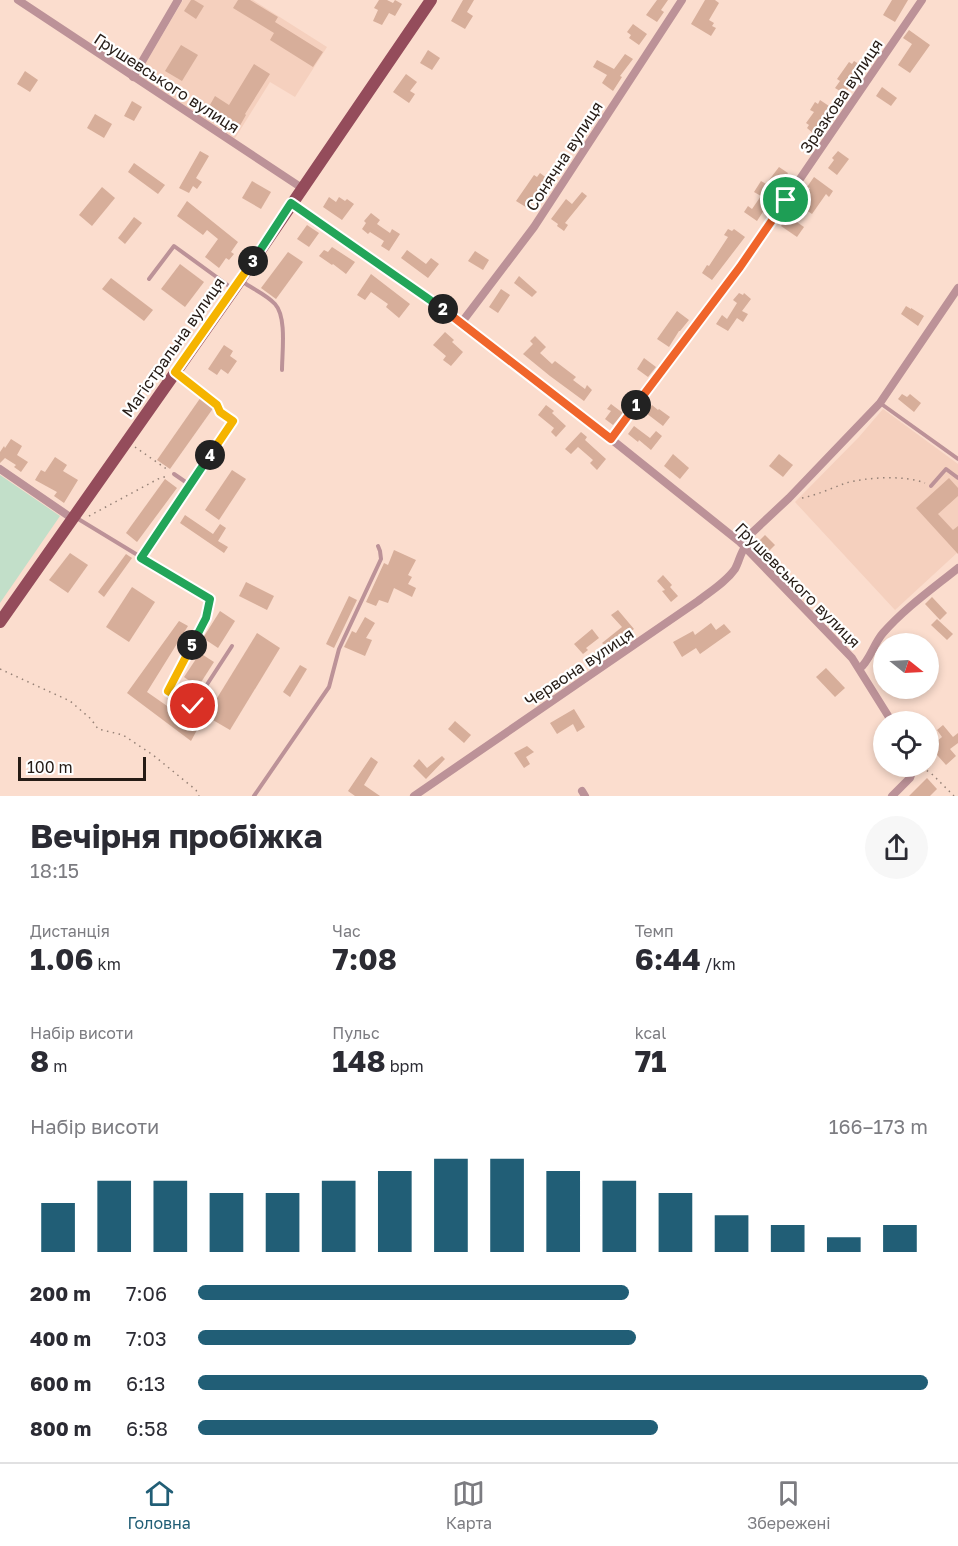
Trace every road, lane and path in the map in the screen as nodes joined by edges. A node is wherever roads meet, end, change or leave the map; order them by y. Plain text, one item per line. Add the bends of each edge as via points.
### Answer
1 (18, 0) edge
2 (178, 0) edge
3 (431, 0) edge
4 (682, 0) edge
5 (922, 0) edge
6 (133, 77) junction
7 (302, 188) junction
8 (291, 203) junction
9 (149, 279) dead end
10 (237, 285) junction
11 (958, 288) edge
12 (462, 322) junction
13 (178, 367) junction
14 (282, 370) dead end
15 (880, 403) junction
16 (220, 412) joint
17 (611, 439) junction
18 (127, 441) junction
19 (958, 459) edge
20 (0, 470) edge
21 (174, 474) junction
22 (958, 478) edge
23 (190, 485) junction
24 (931, 486) joint
25 (789, 498) junction
26 (78, 517) junction
27 (743, 545) junction
28 (378, 546) dead end
29 (141, 558) junction
30 (958, 568) edge
31 (0, 622) edge
32 (232, 646) dead end
33 (860, 668) junction
34 (0, 669) edge
35 (885, 711) edge
36 (911, 777) edge
37 (936, 777) edge
38 (198, 796) edge
39 (254, 796) edge
40 (414, 796) edge
41 (892, 796) edge
42 (954, 796) edge

1 - 6 street, Грушевського вулиця
2 - 6 street
3 - 7 main road, Магістральна вулиця
4 - 12 street, Сонячна вулиця via 534,227
5 - 17 street, Зразкова вулиця via 740,267
6 - 7 street, Грушевського вулиця
7 - 8 main road, Магістральна вулиця
8 - 10 main road, Магістральна вулиця
8 - 12 street, Грушевського вулиця
9 - 10 lane via 174,246
10 - 13 main road, Магістральна вулиця
10 - 14 lane via 273,301 279,308
11 - 15 street, Червона вулиця
12 - 17 street, Грушевського вулиця
13 - 16 path
13 - 18 main road, Магістральна вулиця
15 - 19 lane
15 - 25 street, Червона вулиця
16 - 23 lane via 233,421
17 - 27 street, Грушевського вулиця
18 - 21 path
18 - 26 main road, Магістральна вулиця
20 - 26 street
21 - 23 lane
21 - 26 path
22 - 24 lane via 946,469
23 - 29 lane
24 - 25 path via 915,479 863,480 804,498
25 - 27 street, Червона вулиця
26 - 29 lane
26 - 31 main road, Магістральна вулиця
27 - 33 street, Грушевського вулиця
27 - 40 street, Червона вулиця via 731,574 699,601
28 - 39 lane via 381,559 339,649 329,687
29 - 32 lane via 210,599 206,618 168,691 193,706
30 - 33 street via 906,609 875,642
33 - 35 street, Грушевського вулиця
34 - 38 path via 70,701 98,729 123,735 196,790
36 - 41 street
37 - 42 path

